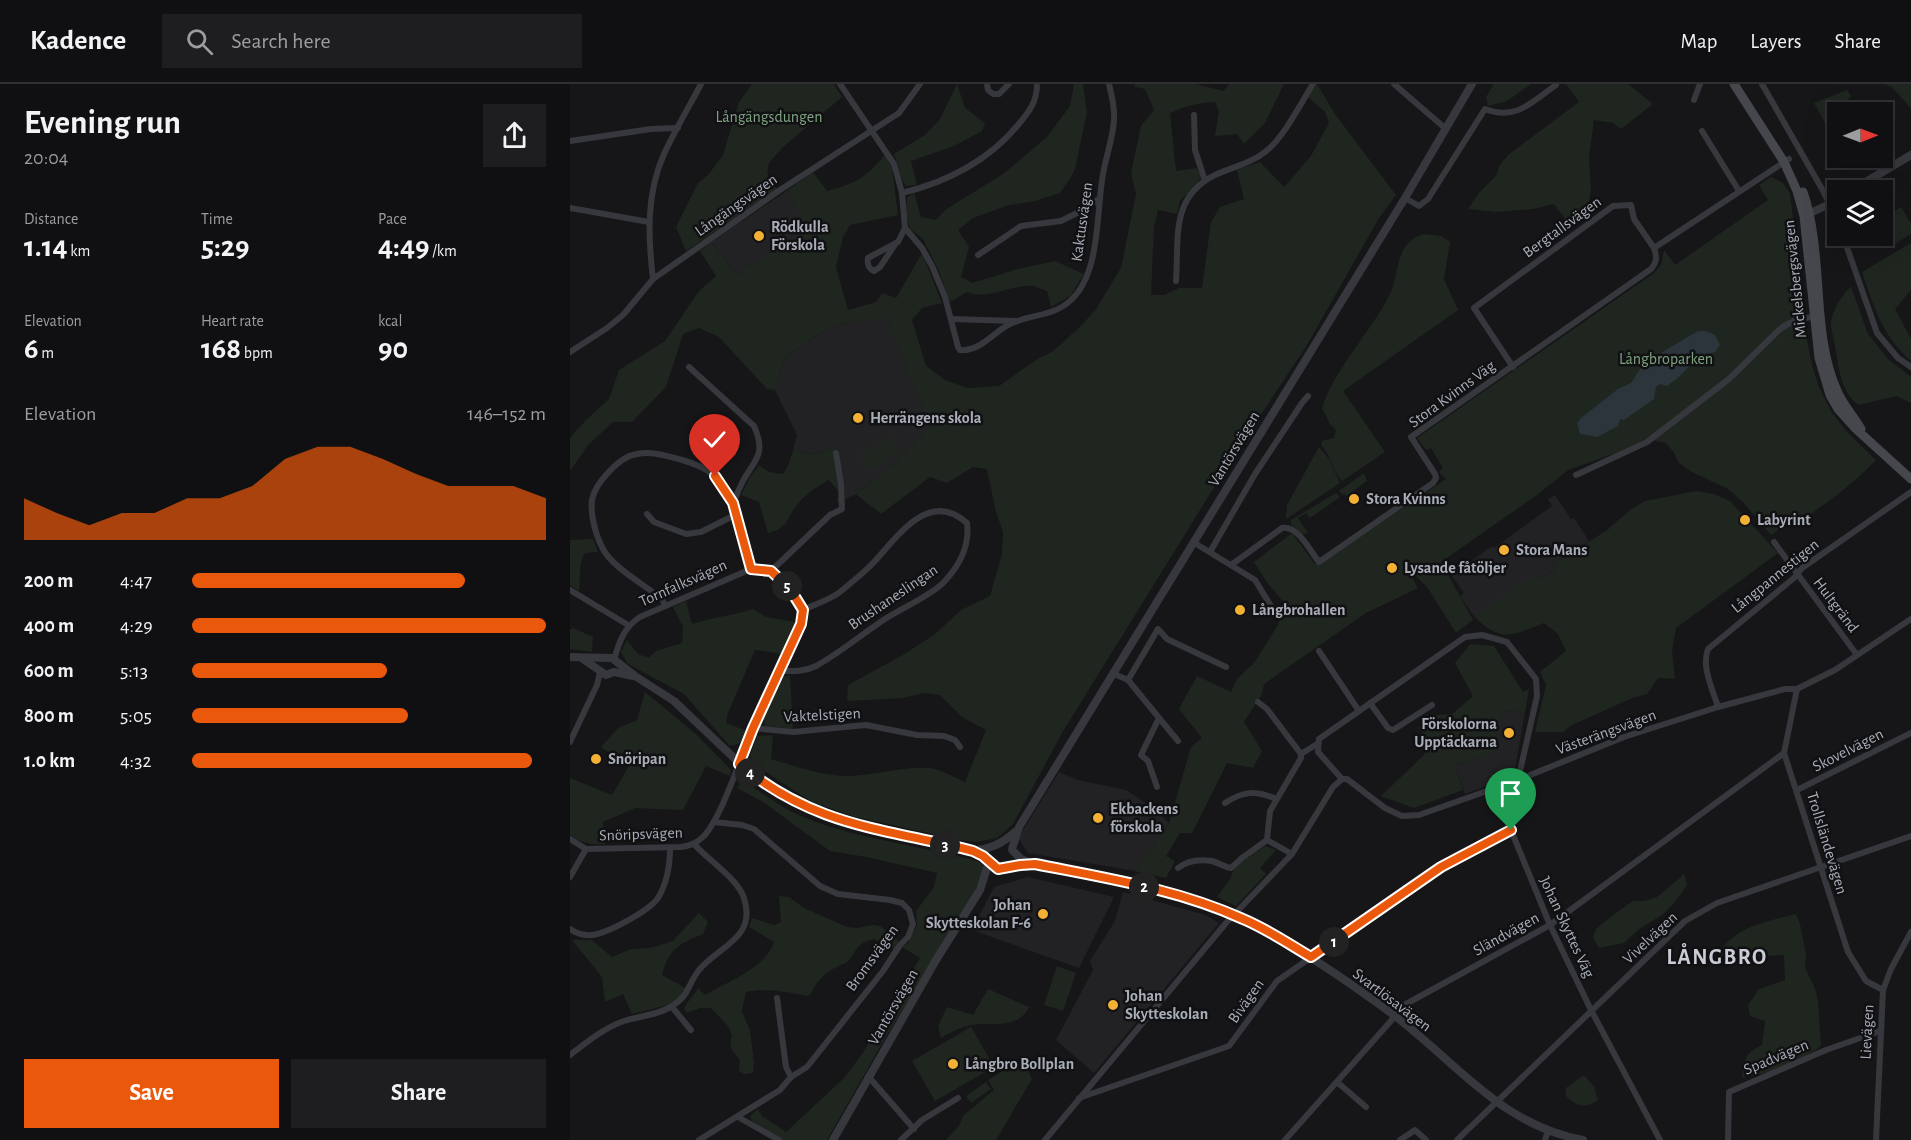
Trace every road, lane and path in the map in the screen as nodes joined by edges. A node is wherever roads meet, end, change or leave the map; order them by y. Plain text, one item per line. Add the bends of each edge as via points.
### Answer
1 (701, 84) edge
2 (840, 84) edge
3 (920, 84) edge
4 (987, 84) edge
5 (1009, 84) edge
6 (1037, 84) edge
7 (1109, 84) edge
8 (1313, 84) edge
9 (1394, 84) edge
10 (1472, 84) edge
11 (1700, 84) edge
12 (1734, 84) edge
13 (1740, 84) edge
14 (1762, 84) edge
15 (1556, 85) edge
16 (1694, 100) dead end
17 (1194, 115) dead end
18 (678, 128) junction
19 (872, 129) junction
20 (1446, 129) junction
21 (1702, 131) dead end
22 (570, 141) edge
23 (1911, 155) edge
24 (1786, 160) junction
25 (1869, 180) edge
26 (1205, 181) junction
27 (1739, 191) junction
28 (1827, 191) edge
29 (902, 193) junction
30 (1405, 198) junction
31 (1099, 199) junction
32 (1827, 205) edge
33 (570, 208) edge
34 (1807, 215) junction
35 (649, 222) junction
36 (905, 228) junction
37 (896, 243) junction
38 (1847, 246) edge
39 (1654, 248) junction
40 (978, 255) dead end
41 (653, 279) junction
42 (1176, 281) dead end
43 (1817, 316) junction
44 (951, 319) junction
45 (1016, 321) junction
46 (570, 352) edge
47 (688, 367) dead end
48 (1513, 367) junction
49 (1911, 367) edge
50 (1308, 396) dead end
51 (836, 453) dead end
52 (1576, 475) dead end
53 (1911, 479) edge
54 (1911, 492) edge
55 (733, 503) junction
56 (647, 514) dead end
57 (735, 515) junction
58 (1193, 542) junction
59 (1774, 542) dead end
60 (1210, 552) junction
61 (1231, 565) junction
62 (751, 569) junction
63 (771, 571) junction
64 (1797, 574) junction
65 (570, 590) edge
66 (665, 605) junction
67 (803, 610) junction
68 (1274, 611) dead end
69 (1911, 619) edge
70 (628, 625) junction
71 (1319, 651) dead end
72 (1857, 655) junction
73 (570, 657) edge
74 (583, 659) junction
75 (610, 659) junction
76 (1226, 667) dead end
77 (780, 671) junction
78 (605, 672) junction
79 (1112, 673) junction
80 (635, 676) junction
81 (1128, 680) junction
82 (1797, 689) junction
83 (1258, 702) dead end
84 (1370, 703) junction
85 (1432, 705) dead end
86 (1718, 708) junction
87 (1359, 711) junction
88 (1159, 718) junction
89 (753, 728) junction
90 (1911, 733) edge
91 (1178, 741) dead end
92 (570, 742) edge
93 (1317, 744) junction
94 (960, 747) dead end
95 (1784, 753) junction
96 (1301, 754) junction
97 (739, 764) junction
98 (1342, 779) junction
99 (1518, 780) junction
100 (1156, 787) dead end
101 (1797, 790) junction
102 (1276, 799) junction
103 (1225, 803) dead end
104 (714, 822) junction
105 (1019, 827) junction
106 (1511, 830) junction
107 (1911, 836) edge
108 (570, 839) edge
109 (1267, 840) junction
110 (694, 845) junction
111 (996, 845) junction
112 (670, 848) junction
113 (586, 849) junction
114 (968, 850) junction
115 (1012, 850) junction
116 (1292, 854) junction
117 (989, 861) junction
118 (1035, 864) junction
119 (1178, 868) dead end
120 (1821, 868) junction
121 (1004, 869) junction
122 (570, 877) edge
123 (980, 890) junction
124 (1233, 915) junction
125 (1550, 925) junction
126 (570, 929) edge
127 (1911, 932) edge
128 (1311, 957) junction
129 (1883, 990) junction
130 (777, 998) dead end
131 (672, 1007) junction
132 (1591, 1010) junction
133 (1394, 1016) junction
134 (691, 1030) dead end
135 (1880, 1030) junction
136 (570, 1055) edge
137 (868, 1076) junction
138 (791, 1077) junction
139 (1337, 1082) junction
140 (958, 1098) dead end
141 (1079, 1098) junction
142 (1496, 1103) junction
143 (1366, 1107) dead end
144 (738, 1117) junction
145 (914, 1129) junction
146 (1548, 1131) junction
147 (699, 1140) edge
148 (778, 1140) edge
149 (833, 1140) edge
150 (901, 1140) edge
151 (1045, 1140) edge
152 (1285, 1140) edge
153 (1400, 1140) edge
154 (1426, 1140) edge
155 (1457, 1140) edge
156 (1545, 1140) edge
157 (1582, 1140) edge
158 (1660, 1140) edge
159 (1728, 1140) edge
160 (1876, 1140) edge

1 - 18 street
2 - 19 street
3 - 19 street, Långängsvägen via 899,113
4 - 5 street via 993,94 999,94
6 - 29 street via 1032,108 998,148 959,173
7 - 31 street, Kaktusvägen via 1113,130
8 - 26 street via 1268,150 1255,160
9 - 20 street
10 - 20 street, Vantörsvägen
11 - 16 street
12 - 24 main road, Mickelsbergsvägen
13 - 24 main road, Mickelsbergsvägen
14 - 28 street
15 - 30 street via 1511,114 1485,109 1428,200 1419,206
17 - 26 street via 1195,150
18 - 22 street
18 - 35 street via 657,174
19 - 29 street via 894,165
19 - 41 street, Långängsvägen
20 - 30 street, Vantörsvägen
21 - 27 street
23 - 25 street
24 - 27 street
24 - 34 main road, Mickelsbergsvägen
26 - 42 street via 1182,205
27 - 39 street
29 - 36 street
30 - 58 street, Vantörsvägen
31 - 40 street via 1061,221 1021,226
31 - 45 street, Kaktusvägen via 1092,254 1083,285 1069,303
32 - 34 street
33 - 35 street
34 - 43 main road, Mickelsbergsvägen
35 - 41 street
36 - 37 street
36 - 44 street via 922,248
37 - 37 street via 868,258 867,265 874,271 880,267
38 - 49 street via 1877,333
39 - 48 street, Stora Kvinns Väg via 1657,258 1651,269
39 - 48 street, Bergtallsvägen via 1634,219 1631,205 1618,205 1474,308
41 - 46 street, Långängsvägen via 623,315
43 - 52 street via 1789,322 1729,379 1647,442
43 - 53 main road, Mickelsbergsvägen via 1819,358 1830,395 1845,417
44 - 45 street, Kaktusvägen
44 - 45 street, Kaktusvägen via 958,347 965,351
47 - 55 street via 754,426 759,437 756,462
48 - 61 street, Stora Kvinns Väg via 1411,437 1435,474 1433,483 1319,562 1288,527
50 - 60 street via 1255,474
51 - 63 street via 842,509 830,515
54 - 64 street, Långpannestigen
55 - 57 street
55 - 66 street via 715,476 706,470 654,453 626,457 614,465 594,493 592,510 603,550
56 - 57 street via 654,522 686,534 701,532
57 - 62 street
58 - 60 street
58 - 79 street, Vantörsvägen
59 - 64 street, Hultgränd
60 - 61 street
61 - 68 street via 1255,580
62 - 63 street, Tornfalksvägen
62 - 66 street, Tornfalksvägen
63 - 67 street via 790,589
64 - 72 street, Hultgränd
64 - 86 street, Långpannestigen via 1708,649 1706,665
65 - 70 street
66 - 70 street, Tornfalksvägen
67 - 77 street via 801,624
67 - 77 street, Brushaneslingan via 837,594 915,519 945,512 967,523 966,548 942,584 816,666 800,672
69 - 72 street, Västerängsvägen
70 - 75 street, Tornfalksvägen
71 - 87 street
72 - 82 street, Västerängsvägen
73 - 74 street
74 - 75 street
74 - 78 street
75 - 78 street
75 - 78 street via 598,663
75 - 80 street
76 - 81 street via 1167,639 1158,629
77 - 89 street
78 - 80 street
78 - 92 street
79 - 81 street
79 - 105 street, Vantörsvägen
80 - 97 street via 674,701
81 - 88 street
82 - 86 street, Västerängsvägen
82 - 95 street
83 - 96 street
84 - 85 street via 1393,730
84 - 87 street
84 - 99 street via 1465,637 1482,635 1507,642 1536,679 1537,687
86 - 99 street, Västerängsvägen via 1624,737
87 - 93 street
88 - 91 street
88 - 100 street via 1141,755 1148,761
89 - 94 street, Vaktelstigen via 793,732 866,725 944,736
89 - 97 street
90 - 101 street, Skovelvägen
93 - 96 street
93 - 98 street via 1318,752
95 - 101 street, Trollsländevägen
95 - 125 street, Sländvägen
96 - 102 street
97 - 104 street, Snöripsvägen
97 - 114 street via 793,801 832,817 880,832
98 - 99 street, Västerängsvägen via 1402,816 1419,816
98 - 116 street via 1333,787
99 - 106 street
101 - 120 street, Trollsländevägen
102 - 103 street via 1257,792 1241,794
102 - 109 street via 1268,820
104 - 110 street, Snöripsvägen
104 - 138 street, Bromsvägen via 754,829 820,886 838,894 902,903 909,910 912,924 908,937 807,1067
105 - 111 street, Vantörsvägen
105 - 115 street, Vantörsvägen
106 - 125 street, Johan Skyttes Väg
106 - 128 street, Bivägen via 1441,867
107 - 120 street, Vivelvägen
108 - 113 street, Snöripsvägen
109 - 116 street
109 - 119 street via 1231,868 1212,861 1197,861
110 - 112 street, Snöripsvägen
110 - 131 street via 738,888 746,919 738,937 701,968 686,995
111 - 114 street
111 - 115 street
111 - 117 street via 989,853
112 - 113 street, Snöripsvägen
112 - 126 street via 665,883 653,904 594,935 577,934
113 - 122 street
114 - 117 street
115 - 118 street, Svartlösavägen via 1021,859
115 - 121 street via 1012,863
116 - 124 street
117 - 121 street via 994,868
117 - 123 street, Vantörsvägen
118 - 121 street, Svartlösavägen
118 - 124 street, Svartlösavägen via 1131,883
120 - 129 street, Trollsländevägen via 1848,952 1866,981
120 - 132 street, Vivelvägen via 1718,903 1685,921
121 - 123 street, Vantörsvägen
123 - 137 street, Vantörsvägen
124 - 128 street, Svartlösavägen
124 - 141 street
125 - 132 street, Johan Skyttes Väg
125 - 133 street, Sländvägen via 1406,1004
127 - 129 street, Lievägen
128 - 133 street, Svartlösavägen
128 - 141 street, Bivägen via 1277,981 1229,1046
129 - 135 street, Lievägen
130 - 138 street via 786,1067
131 - 134 street
131 - 136 street via 615,1024
132 - 142 street, Vivelvägen
132 - 158 street, Johan Skyttes Väg
133 - 139 street, Sländvägen
133 - 142 street, Svartlösavägen
135 - 159 street, Spadvägen via 1729,1092
135 - 160 street, Lievägen
137 - 145 street
137 - 149 street, Vantörsvägen
138 - 144 street, Bromsvägen via 780,1090
139 - 143 street
139 - 152 street, Sländvägen
140 - 145 street
141 - 151 street
142 - 146 street, Svartlösavägen
142 - 155 street, Vivelvägen
144 - 147 street, Bromsvägen
144 - 148 street
145 - 150 street
146 - 156 street
146 - 157 street, Svartlösavägen
153 - 154 street via 1415,1130

